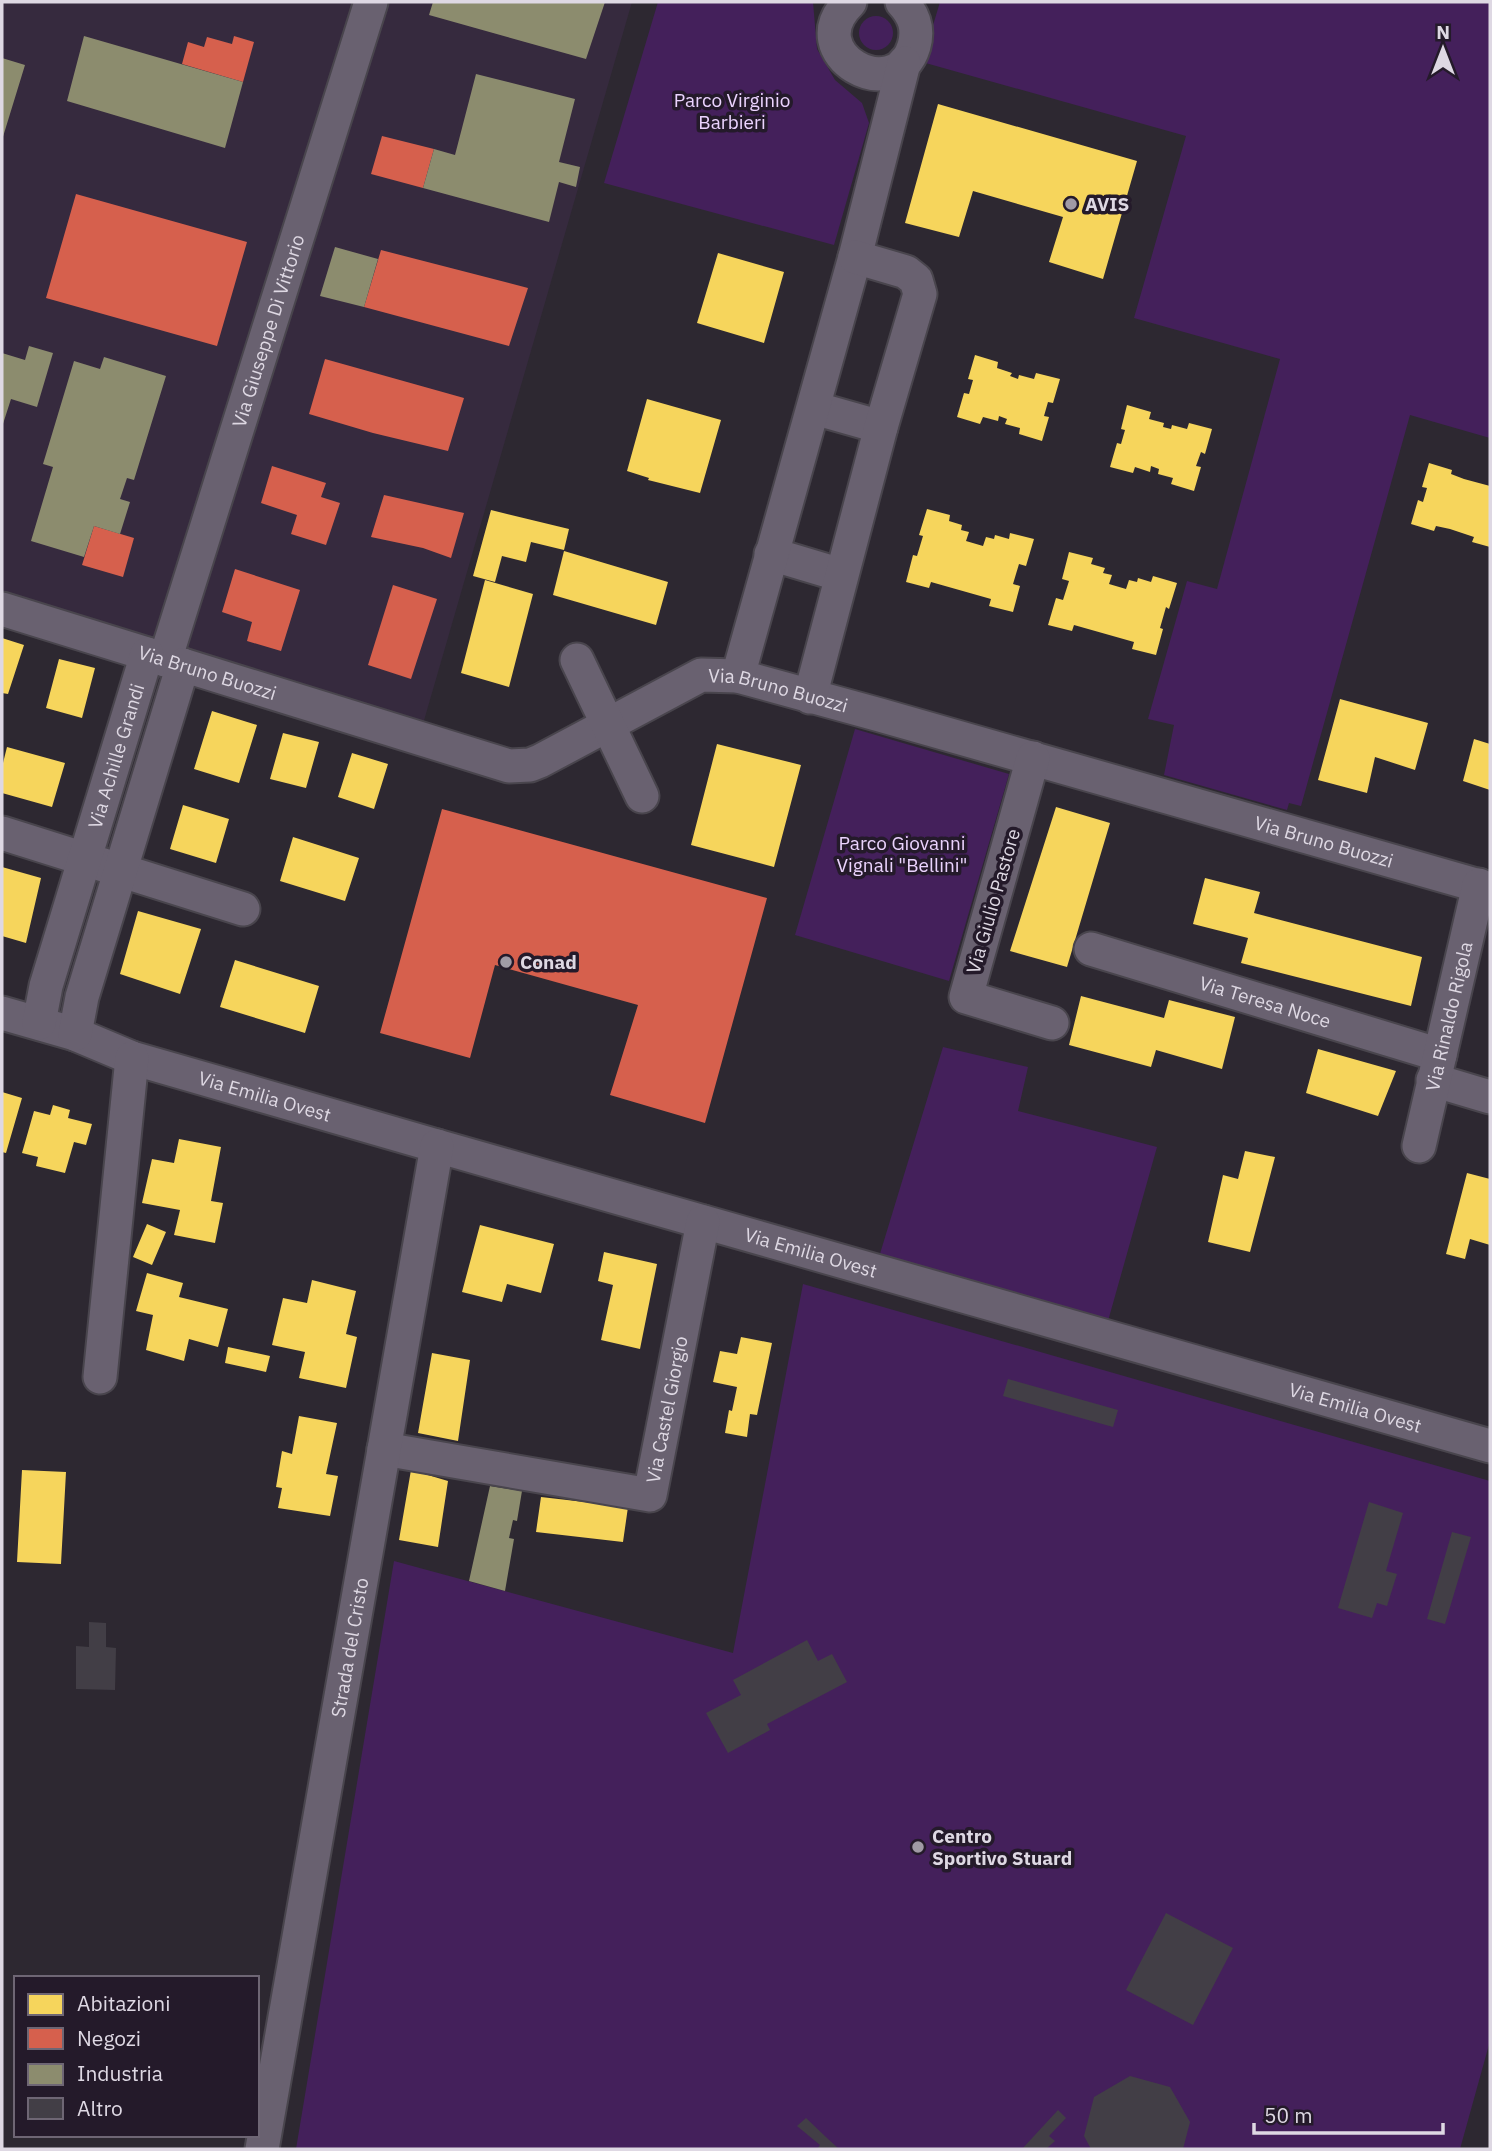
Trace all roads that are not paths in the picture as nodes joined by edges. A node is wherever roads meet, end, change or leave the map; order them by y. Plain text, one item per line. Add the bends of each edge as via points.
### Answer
1 (371, 2) edge
2 (849, 2) edge
3 (902, 2) edge
4 (904, 63) junction
5 (868, 74) junction
6 (890, 120) junction
7 (855, 257) junction
8 (814, 408) junction
9 (881, 427) junction
10 (771, 554) junction
11 (841, 575) junction
12 (2, 609) edge
13 (165, 660) junction
14 (578, 660) dead end
15 (738, 676) junction
16 (810, 697) junction
17 (610, 724) junction
18 (1033, 758) junction
19 (642, 796) dead end
20 (2, 833) edge
21 (85, 859) junction
22 (121, 871) junction
23 (1485, 887) edge
24 (243, 909) dead end
25 (1091, 949) dead end
26 (2, 1013) edge
27 (39, 1023) junction
28 (1052, 1023) dead end
29 (75, 1034) junction
30 (132, 1058) junction
31 (1437, 1067) junction
32 (1490, 1097) edge
33 (436, 1146) junction
34 (1419, 1146) dead end
35 (704, 1222) junction
36 (100, 1377) dead end
37 (1490, 1446) edge
38 (384, 1449) junction
39 (262, 2149) edge

1 - 13 street, Via Giuseppe Di Vittorio
2 - 5 street via 835,25 838,50 846,61
3 - 4 street via 910,11 916,38
4 - 5 street via 881,74
4 - 6 street
5 - 6 street
6 - 7 street
7 - 8 street
7 - 9 street via 906,272 916,280 920,294
8 - 9 street
8 - 10 street
9 - 11 street
10 - 11 street
10 - 15 street
11 - 16 street
12 - 13 street, Via Bruno Buozzi
13 - 17 street, Via Bruno Buozzi via 509,766 530,765
13 - 21 street, Via Achille Grandi
13 - 22 street, Via Achille Grandi
14 - 17 street
15 - 16 street, Via Bruno Buozzi
15 - 17 street, Via Bruno Buozzi via 701,675
16 - 18 street, Via Bruno Buozzi
17 - 19 street
18 - 23 street, Via Bruno Buozzi
18 - 28 street, Via Giulio Pastore via 966,997
20 - 21 street
21 - 22 street
21 - 27 street, Via Achille Grandi
22 - 24 street
22 - 29 street, Via Achille Grandi
23 - 31 street, Via Rinaldo Rigola
25 - 31 street, Via Teresa Noce
26 - 27 street, Via Emilia Ovest
27 - 29 street, Via Emilia Ovest
29 - 30 street, Via Emilia Ovest
30 - 33 street, Via Emilia Ovest
30 - 36 street
31 - 32 street, Via Teresa Noce
31 - 34 street, Via Rinaldo Rigola
33 - 35 street, Via Emilia Ovest
33 - 38 street, Strada del Cristo
35 - 37 street, Via Emilia Ovest
35 - 38 street, Via Castel Giorgio via 650,1495
38 - 39 street, Strada del Cristo

